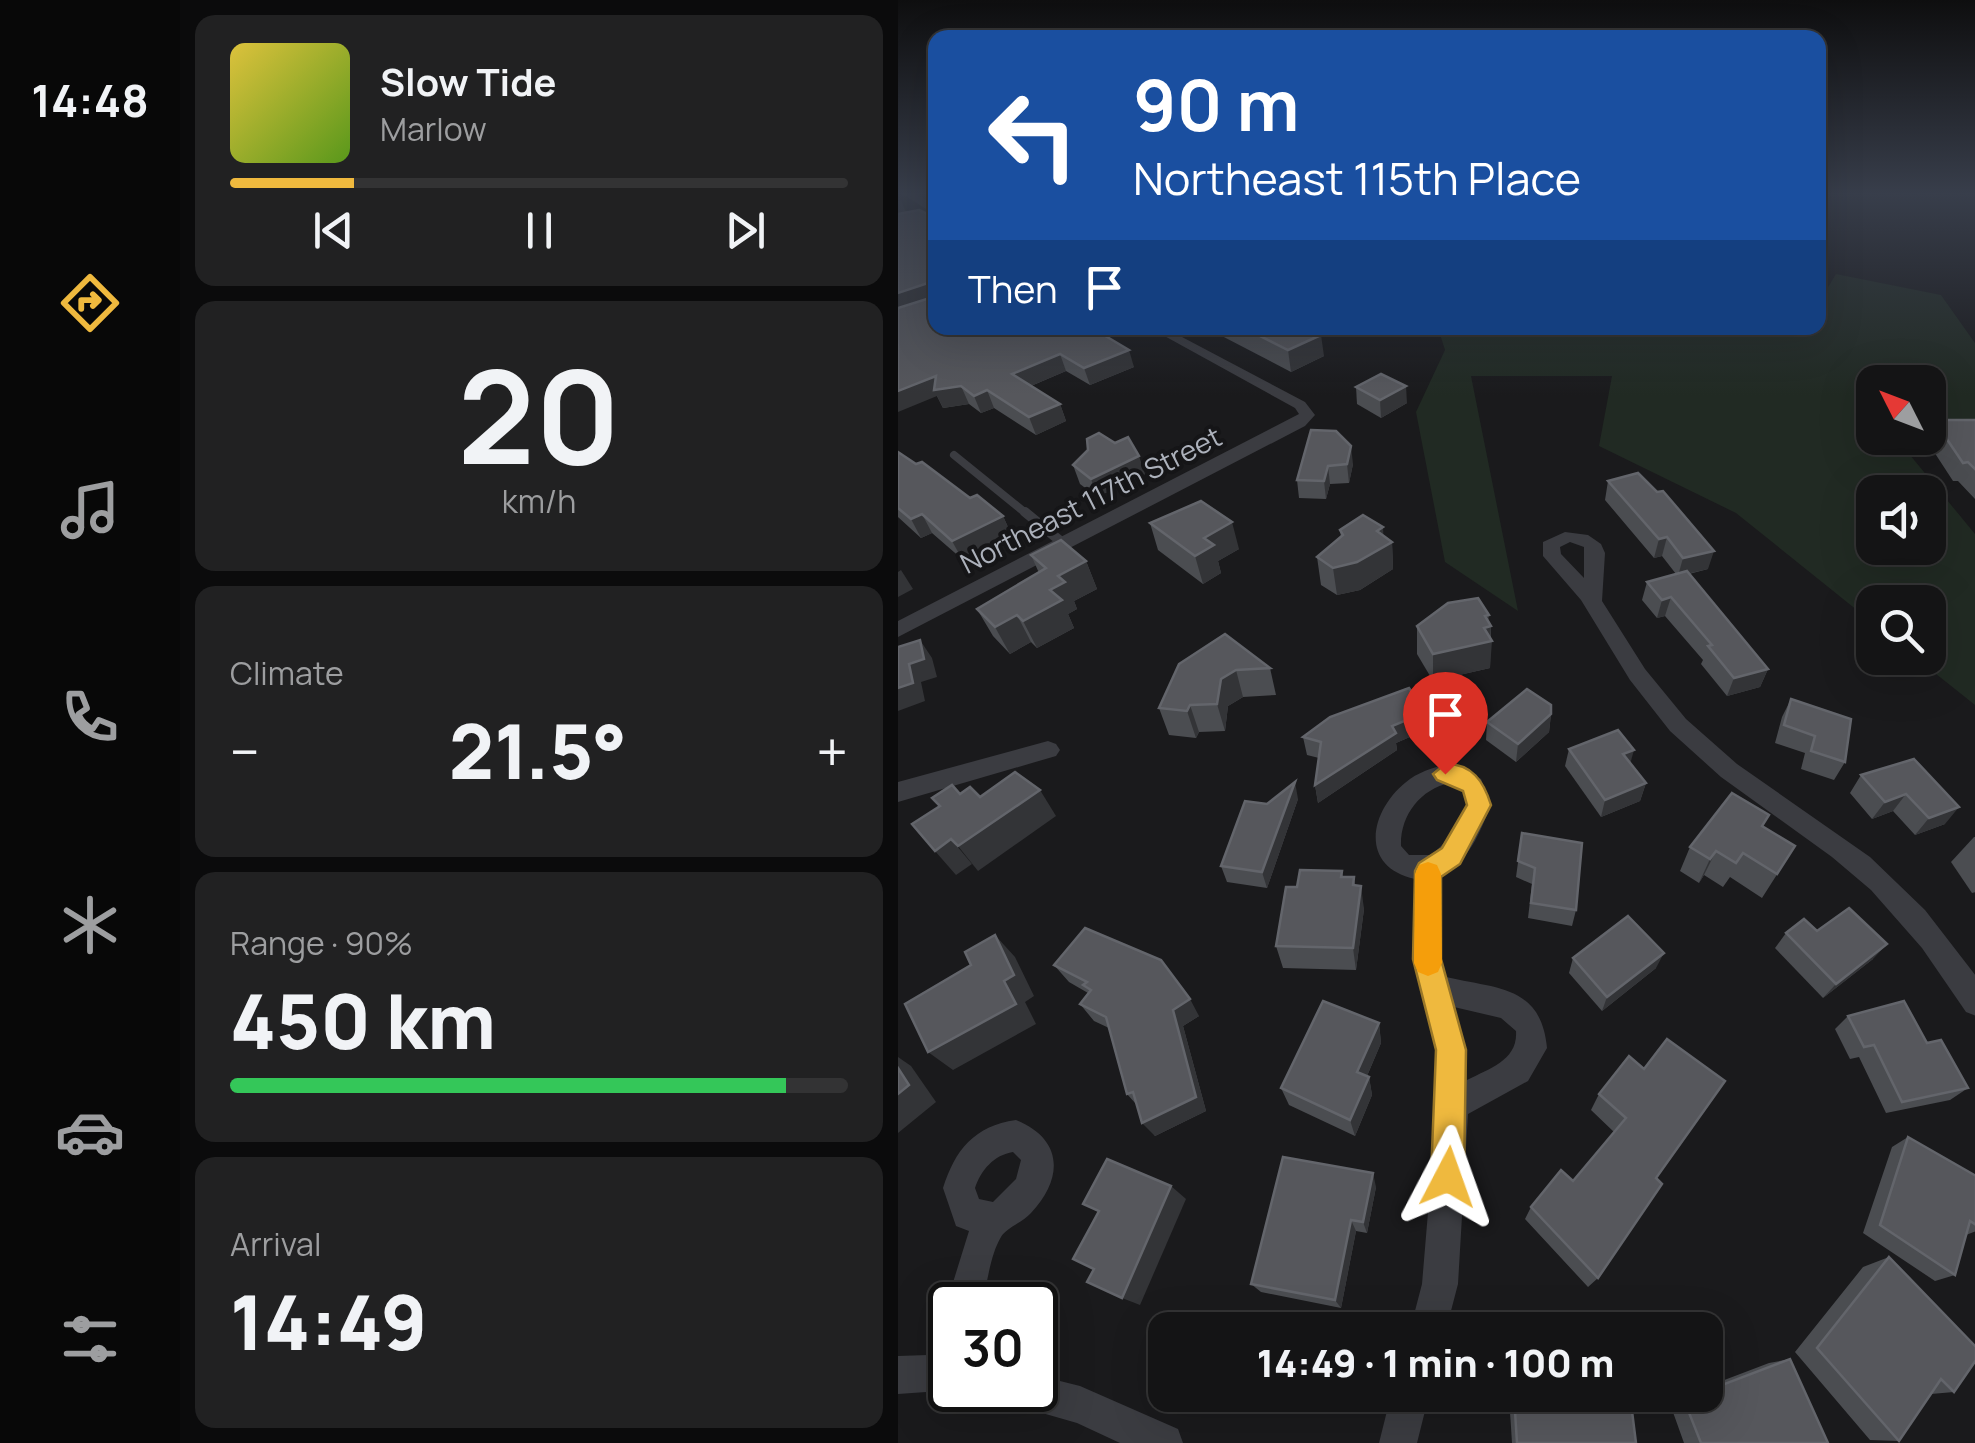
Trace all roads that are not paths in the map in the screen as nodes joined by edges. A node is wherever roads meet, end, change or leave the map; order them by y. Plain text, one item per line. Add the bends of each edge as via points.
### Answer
1 (1169, 335) edge
2 (954, 455) dead end
3 (1064, 544) junction
4 (1592, 601) dead end
5 (898, 630) edge
6 (1048, 750) dead end
7 (898, 792) edge
8 (1428, 871) dead end
9 (1435, 988) junction
10 (1976, 1002) edge
11 (1453, 1105) junction
12 (989, 1219) dead end
13 (971, 1282) edge
14 (1433, 1312) edge
15 (928, 1368) edge
16 (898, 1375) edge
17 (1058, 1399) edge
18 (1406, 1412) edge
19 (1164, 1443) edge
20 (1398, 1443) edge

1 - 3 street, Northeast 117th Street via 1307,414
2 - 3 lane
3 - 5 street, Northeast 117th Street
4 - 10 street via 1660,707 1736,777 1844,851 1898,899
6 - 7 street
8 - 9 street via 1427,959
9 - 11 street via 1451,1050
9 - 11 street via 1509,1006 1530,1024 1532,1048 1517,1070
11 - 14 street
12 - 13 street
15 - 16 street
17 - 19 street
18 - 20 street

